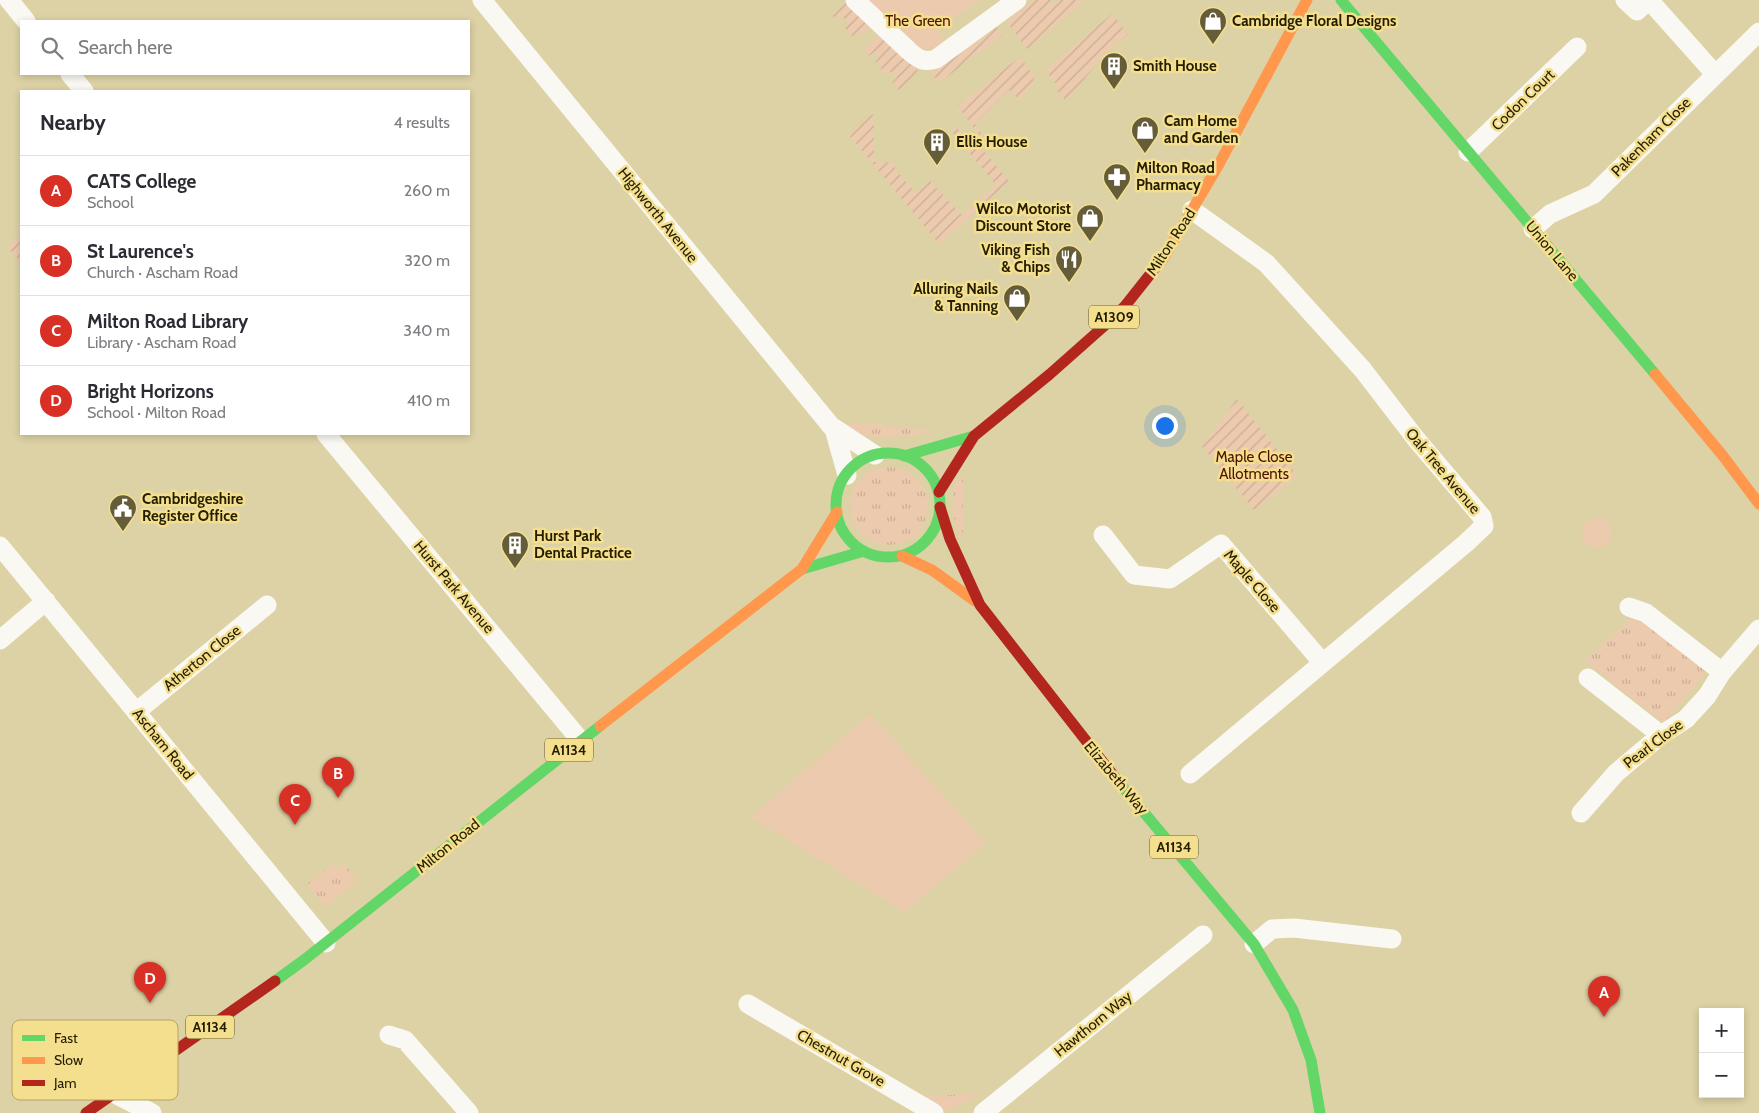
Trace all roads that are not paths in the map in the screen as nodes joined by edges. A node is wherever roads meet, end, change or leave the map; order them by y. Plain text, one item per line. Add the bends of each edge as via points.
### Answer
1 (8, 0) edge
2 (482, 0) edge
3 (855, 0) edge
4 (1017, 0) edge
5 (1307, 0) edge
6 (1341, 0) edge
7 (1625, 0) edge
8 (1649, 0) edge
9 (25, 20) edge
10 (1759, 32) edge
11 (1577, 47) dead end
12 (1715, 74) junction
13 (71, 75) edge
14 (83, 90) edge
15 (1468, 152) junction
16 (1192, 210) junction
17 (1533, 228) junction
18 (834, 429) junction
19 (327, 435) edge
20 (974, 436) junction
21 (875, 455) junction
22 (904, 456) junction
23 (847, 475) junction
24 (939, 492) junction
25 (1759, 504) edge
26 (940, 507) junction
27 (837, 512) junction
28 (1103, 535) dead end
29 (0, 546) edge
30 (864, 551) junction
31 (902, 556) junction
32 (802, 568) junction
33 (46, 602) junction
34 (267, 605) dead end
35 (980, 605) junction
36 (1629, 606) dead end
37 (1759, 629) edge
38 (0, 640) edge
39 (1322, 662) junction
40 (1722, 672) junction
41 (1588, 678) dead end
42 (136, 712) junction
43 (1661, 734) junction
44 (581, 740) junction
45 (1190, 774) dead end
46 (1581, 813) dead end
47 (1203, 935) dead end
48 (1392, 939) dead end
49 (326, 943) junction
50 (1254, 944) junction
51 (748, 1004) dead end
52 (390, 1035) dead end
53 (178, 1049) edge
54 (106, 1100) edge
55 (127, 1100) edge
56 (86, 1113) edge
57 (152, 1113) edge
58 (469, 1113) edge
59 (934, 1113) edge
60 (983, 1113) edge
61 (1320, 1113) edge

1 - 9 street
2 - 18 street, Highworth Avenue
3 - 4 street via 909,51 927,61 936,59
5 - 16 main road, Milton Road / A1309
6 - 15 main road, Union Lane
7 - 8 street via 1637,11
8 - 12 street
10 - 12 street, Pakenham Close
11 - 15 street, Codon Court
12 - 17 street, Pakenham Close via 1594,194 1550,214
13 - 14 street
15 - 17 main road, Union Lane
16 - 20 main road, Milton Road / A1309 via 1163,259 1125,306 1050,374
16 - 39 street, Oak Tree Avenue via 1266,263 1363,370 1482,517 1484,526 1466,543
17 - 25 main road, Union Lane
18 - 21 street, Highworth Avenue
18 - 23 street, Highworth Avenue
19 - 44 street, Hurst Park Avenue
20 - 22 main road, Milton Road / A1309
20 - 24 main road, Milton Road / A1309
21 - 22 main road
21 - 23 main road, A1134 via 859,463
22 - 24 main road, A1134 via 930,475
23 - 27 main road, A1134 via 838,492
24 - 26 main road, A1134
26 - 31 main road, A1134 via 937,523 925,542
26 - 35 main road, Elizabeth Way / A1134 via 950,539
27 - 30 main road, A1134 via 848,538
27 - 32 main road, Milton Road / A1134
28 - 39 street, Maple Close via 1134,576 1170,579 1221,544
29 - 33 street, Ascham Road
30 - 31 main road, A1134 via 880,556
30 - 32 main road, Milton Road / A1134
31 - 35 main road, Elizabeth Way / A1134 via 939,573
32 - 44 main road, Milton Road / A1134
33 - 38 street
33 - 42 street, Ascham Road
34 - 42 street, Atherton Close
35 - 50 main road, Elizabeth Way / A1134 via 1093,751
36 - 40 street via 1646,612
37 - 40 street, Pearl Close
39 - 45 street, Oak Tree Avenue
40 - 43 street, Pearl Close via 1707,696 1686,719
41 - 43 street
42 - 49 street, Ascham Road
43 - 46 street, Pearl Close via 1616,772
44 - 49 main road, Milton Road / A1134
47 - 60 street, Hawthorn Way
48 - 50 street via 1294,928 1272,929
49 - 53 main road, Milton Road / A1134
50 - 61 main road, Elizabeth Way / A1134 via 1293,1010 1311,1060
51 - 59 street, Chestnut Grove
52 - 58 street via 405,1040
54 - 56 main road, Milton Road / A1134
55 - 57 street

